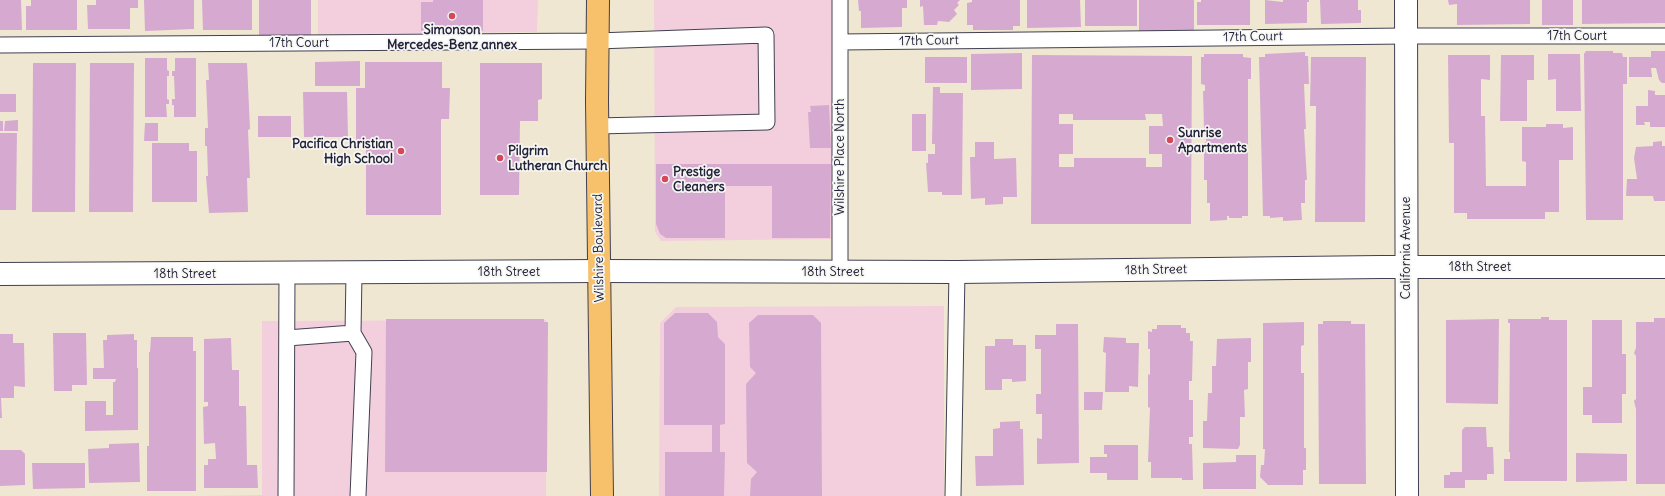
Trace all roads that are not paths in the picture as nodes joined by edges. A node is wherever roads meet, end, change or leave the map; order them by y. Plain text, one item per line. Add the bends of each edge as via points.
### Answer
1 (598, 0) edge
2 (840, 0) edge
3 (1406, 0) edge
4 (1406, 36) junction
5 (1665, 36) edge
6 (597, 41) junction
7 (840, 42) junction
8 (0, 45) edge
9 (597, 126) junction
10 (1407, 267) junction
11 (1665, 267) edge
12 (600, 271) junction
13 (840, 272) junction
14 (957, 272) junction
15 (287, 273) junction
16 (354, 273) junction
17 (0, 274) edge
18 (353, 334) junction
19 (287, 338) junction
20 (286, 496) edge
21 (358, 496) edge
22 (602, 496) edge
23 (953, 496) edge
24 (1407, 496) edge

1 - 6 main road, Wilshire Boulevard
2 - 7 lane, Wilshire Place North
3 - 4 street, California Avenue
4 - 5 lane, 17th Court
4 - 7 lane, 17th Court
4 - 10 street, California Avenue
6 - 8 lane, 17th Court
6 - 9 main road, Wilshire Boulevard
6 - 9 lane, 17th Court via 766,35 767,103 767,122
7 - 13 lane, Wilshire Place North
9 - 12 main road, Wilshire Boulevard
10 - 11 street, 18th Street
10 - 14 street, 18th Street
10 - 24 street, California Avenue
12 - 13 street, 18th Street
12 - 16 street, 18th Street
12 - 22 main road, Wilshire Boulevard
13 - 14 street, 18th Street
14 - 23 lane
15 - 16 street, 18th Street
15 - 17 street, 18th Street
15 - 19 lane
16 - 18 lane
18 - 19 lane
18 - 21 lane via 364,352
19 - 20 lane

